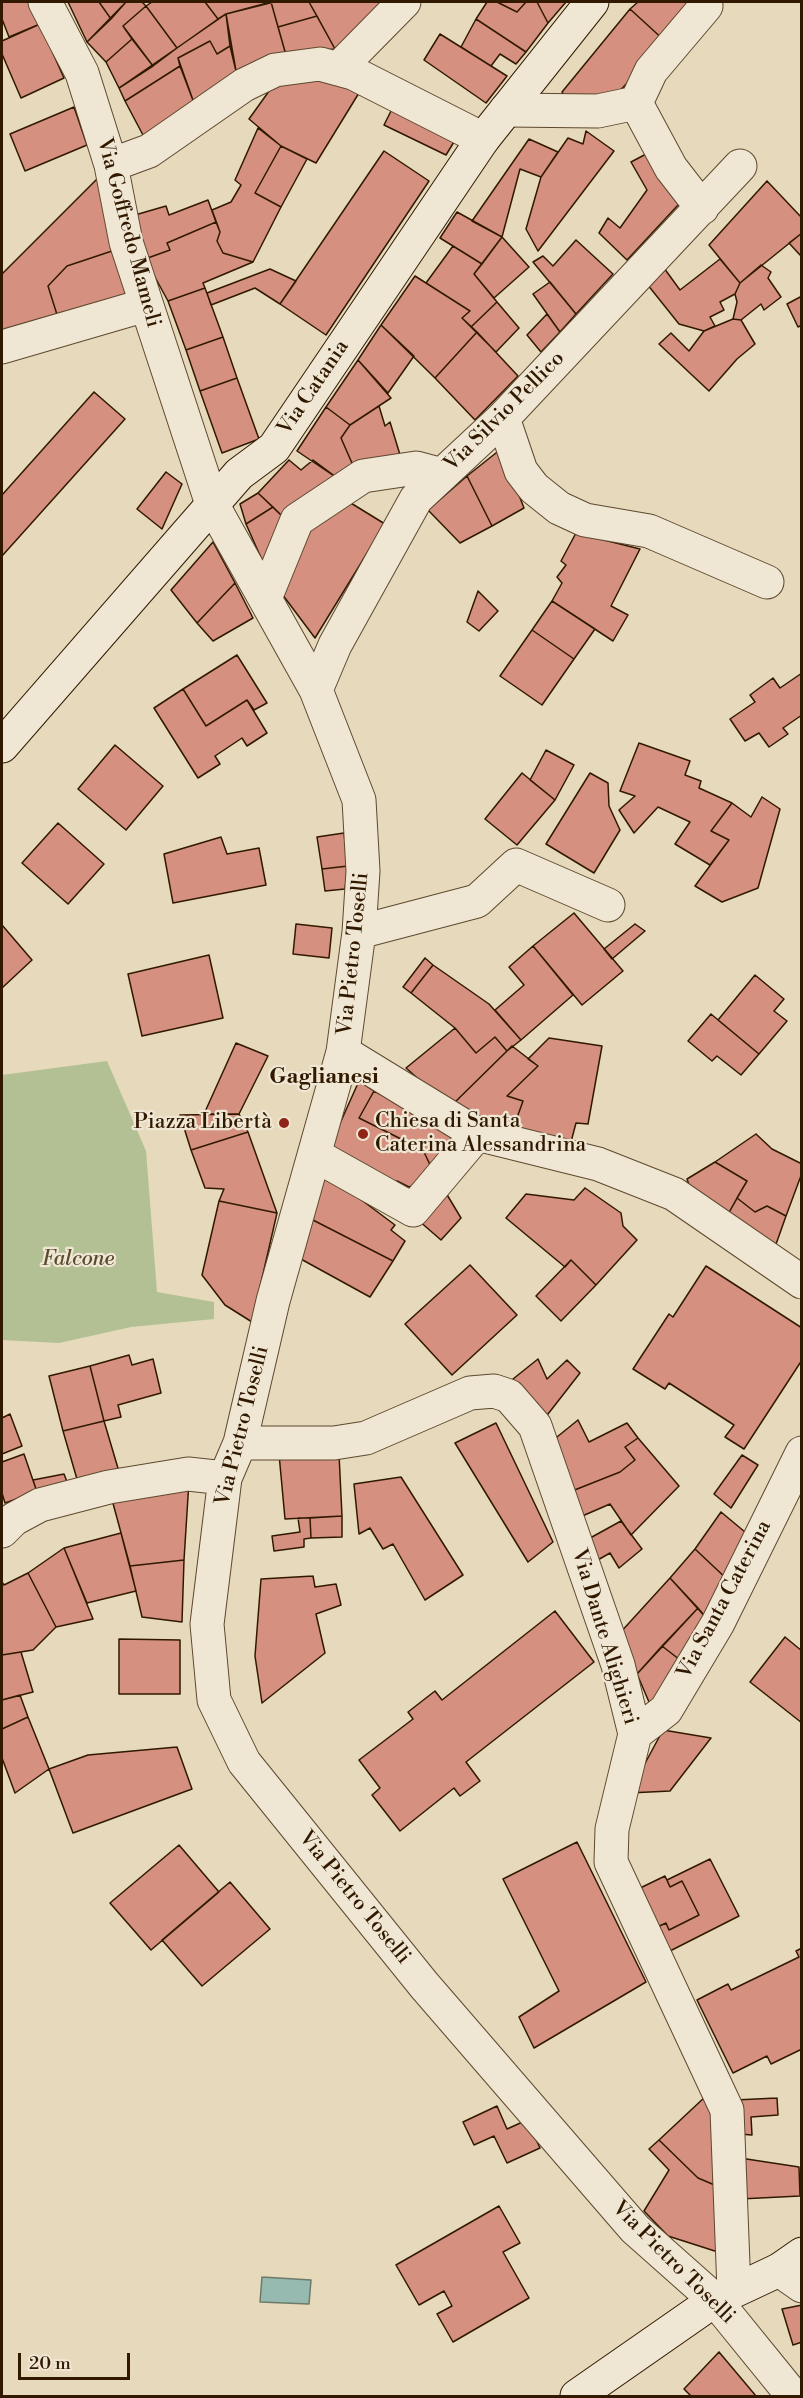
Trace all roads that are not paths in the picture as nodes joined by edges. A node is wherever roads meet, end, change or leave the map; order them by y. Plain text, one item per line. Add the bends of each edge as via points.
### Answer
1 (45, 2) edge
2 (404, 2) edge
3 (592, 2) edge
4 (706, 6) dead end
5 (338, 69) junction
6 (636, 103) junction
7 (506, 110) junction
8 (483, 139) junction
9 (111, 165) junction
10 (740, 166) dead end
11 (702, 208) junction
12 (146, 305) junction
13 (2, 347) edge
14 (503, 418) junction
15 (442, 475) junction
16 (212, 504) junction
17 (767, 582) dead end
18 (266, 596) junction
19 (316, 690) junction
20 (2, 746) edge
21 (608, 905) dead end
22 (359, 932) junction
23 (344, 1052) junction
24 (477, 1134) junction
25 (315, 1155) junction
26 (801, 1282) edge
27 (240, 1443) junction
28 (801, 1453) edge
29 (225, 1478) junction
30 (2, 1531) edge
31 (635, 1734) junction
32 (794, 2270) edge
33 (725, 2295) junction
34 (577, 2397) edge
35 (793, 2397) edge

1 - 9 street, Via Goffredo Mameli via 82,73
2 - 5 street
3 - 7 street, Via Catania
4 - 6 street via 651,71
5 - 8 street
5 - 9 street via 320,64 274,70 244,85 149,150
6 - 7 street via 598,111
6 - 11 street via 671,168
7 - 8 street, Via Catania
8 - 16 street, Via Catania via 274,448 239,474
9 - 12 street, Via Goffredo Mameli via 126,242
10 - 11 street, Via Silvio Pellico
11 - 14 street, Via Silvio Pellico
12 - 13 street
12 - 16 street, Via Goffredo Mameli
14 - 15 street, Via Silvio Pellico
14 - 17 street via 521,471 534,488 560,508 585,520 649,531
15 - 18 street via 416,468 363,476 297,520
15 - 19 street, Via Silvio Pellico via 416,499 335,645
16 - 18 street, Via Pietro Toselli
16 - 20 street, Via Catania
18 - 19 street, Via Pietro Toselli
19 - 22 street, Via Pietro Toselli via 359,800 363,871
21 - 22 street via 516,865 477,901
22 - 23 street, Via Pietro Toselli
23 - 24 street
23 - 25 street, Via Pietro Toselli
24 - 25 street via 413,1210
24 - 26 street via 598,1164 674,1194
25 - 27 street, Via Pietro Toselli via 273,1301
27 - 29 street, Via Pietro Toselli
27 - 31 street, Via Dante Alighieri via 334,1443 366,1438 470,1393 494,1391 509,1396 540,1436 618,1665
28 - 31 street, Via Santa Caterina via 712,1633 666,1710
29 - 30 street via 188,1474 109,1487 40,1505 14,1519
29 - 33 street, Via Pietro Toselli via 207,1624 214,1700 244,1762 424,1985 635,2229
31 - 33 street, Via Dante Alighieri via 612,1829 611,1862 727,2110
32 - 33 street
33 - 34 street
33 - 35 street, Via Pietro Toselli

